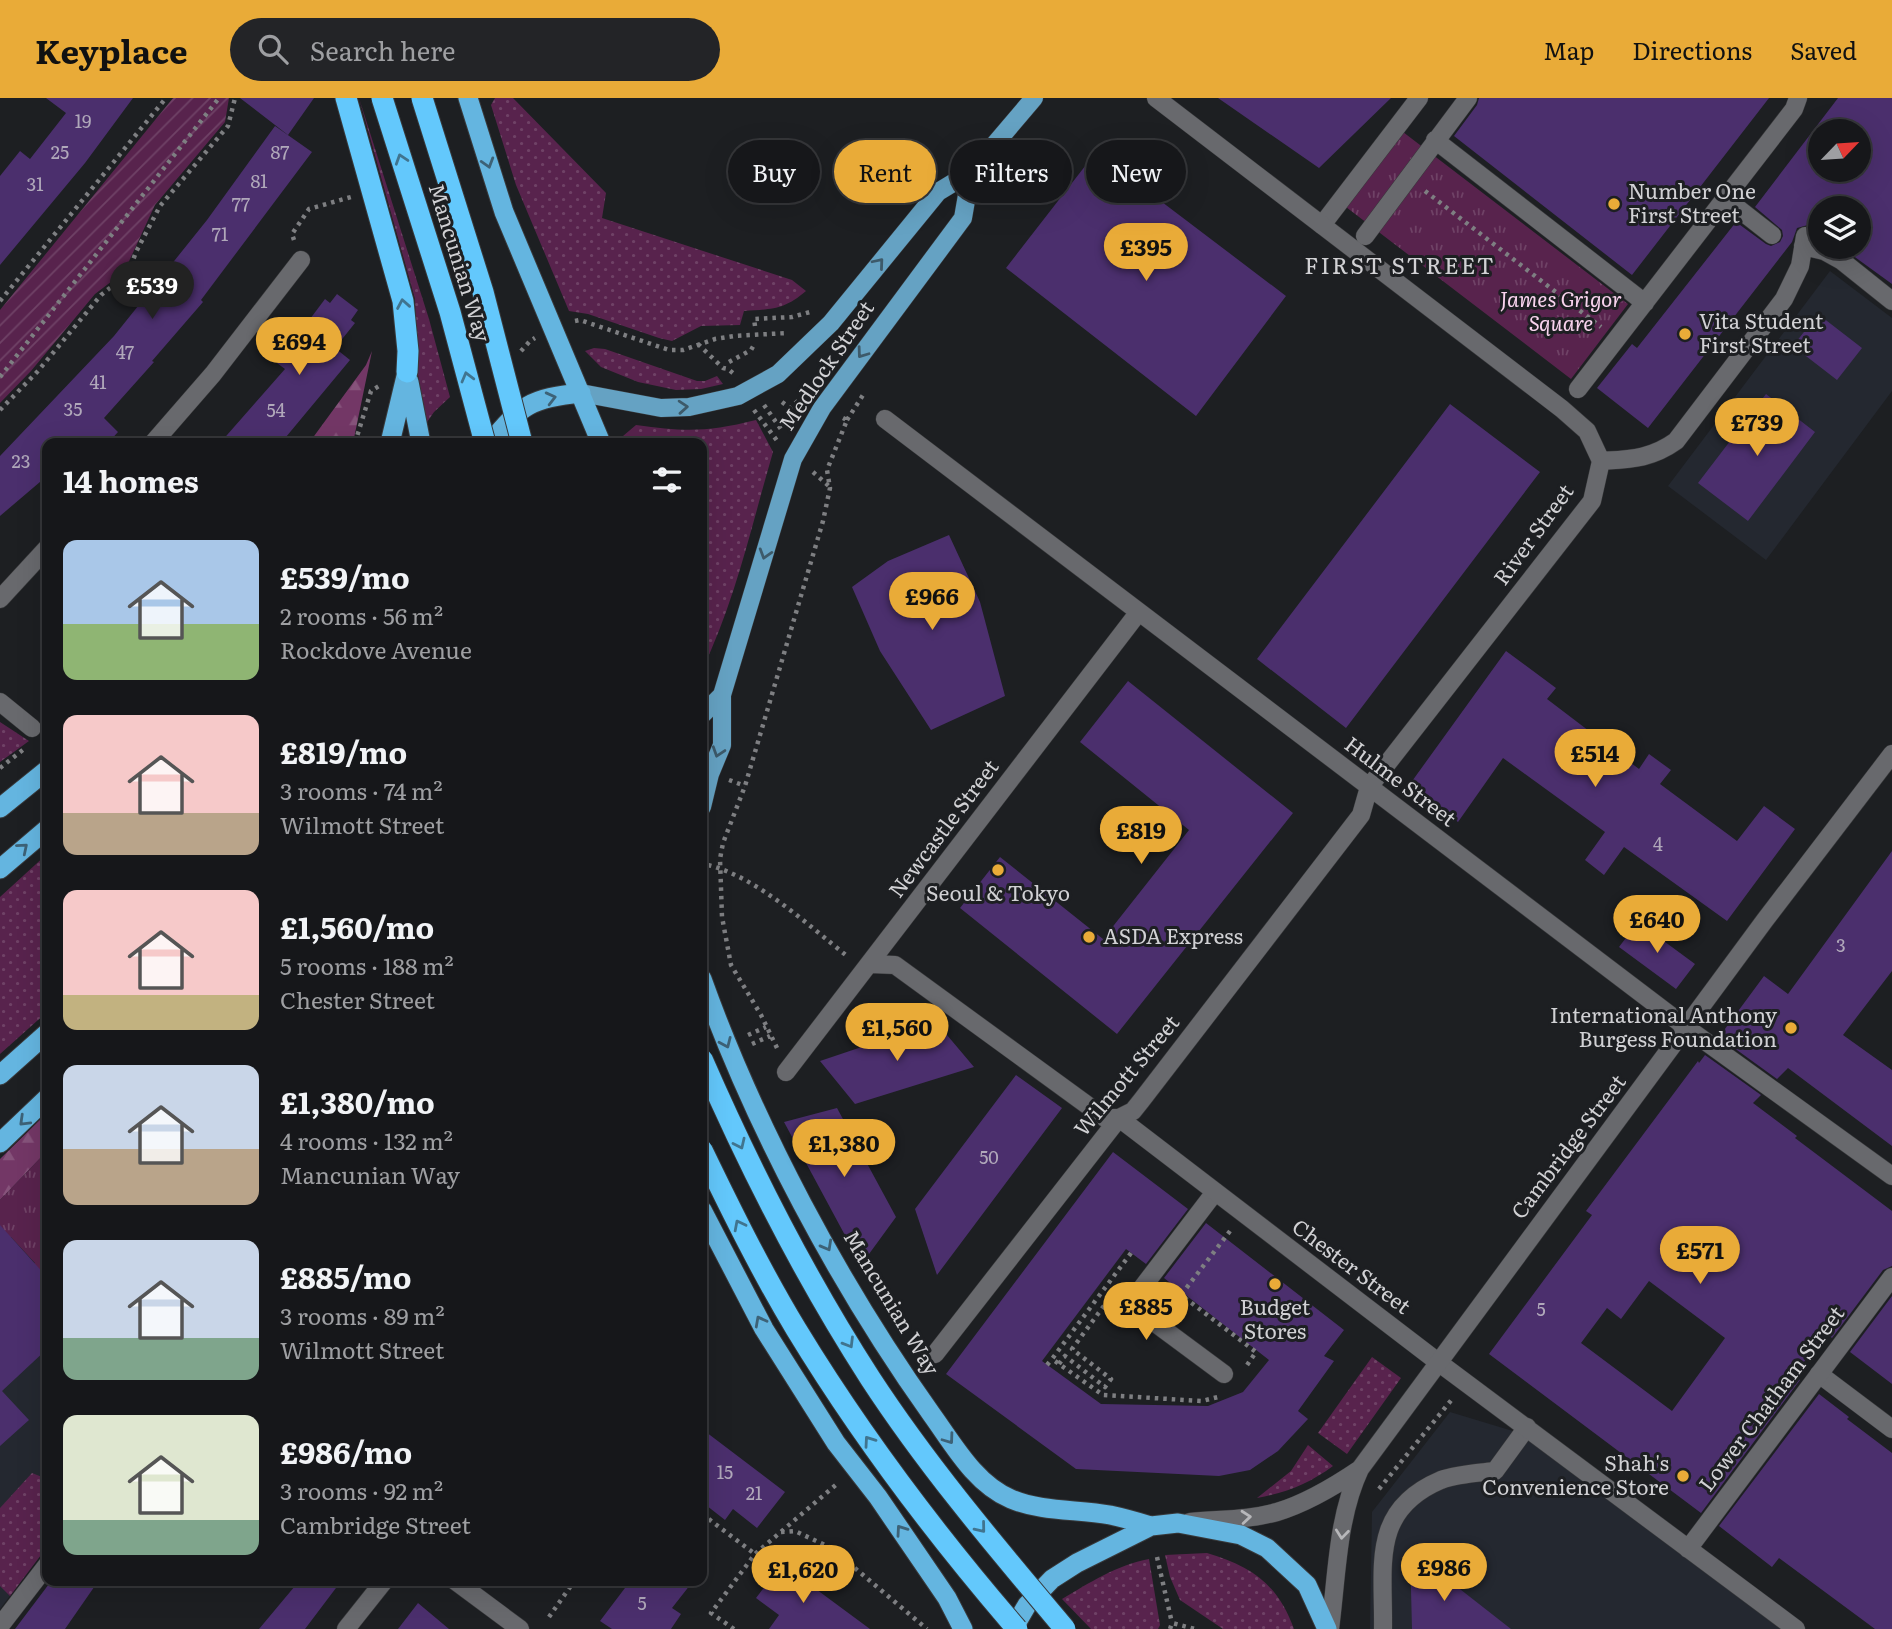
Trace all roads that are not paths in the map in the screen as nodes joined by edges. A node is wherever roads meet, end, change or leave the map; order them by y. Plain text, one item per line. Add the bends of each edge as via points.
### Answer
1 (346, 98) edge
2 (382, 98) edge
3 (422, 98) edge
4 (468, 98) edge
5 (1034, 98) edge
6 (1156, 98) edge
7 (1419, 98) edge
8 (1468, 98) edge
9 (1798, 98) edge
10 (998, 140) edge
11 (1435, 140) junction
12 (950, 185) edge
13 (1726, 199) junction
14 (966, 203) edge
15 (1322, 225) junction
16 (1366, 234) dead end
17 (1772, 235) dead end
18 (301, 260) road end
19 (1892, 301) edge
20 (1645, 303) junction
21 (407, 372) junction
22 (1578, 389) dead end
23 (581, 393) junction
24 (885, 419) dead end
25 (157, 438) edge
26 (391, 438) edge
27 (420, 438) edge
28 (487, 438) edge
29 (493, 438) edge
30 (521, 438) edge
31 (599, 438) edge
32 (1601, 461) junction
33 (42, 553) edge
34 (0, 599) edge
35 (1138, 613) junction
36 (722, 695) junction
37 (0, 702) edge
38 (707, 710) edge
39 (32, 727) dead end
40 (1892, 754) edge
41 (42, 774) edge
42 (707, 786) edge
43 (1369, 788) junction
44 (0, 808) edge
45 (42, 833) edge
46 (0, 869) edge
47 (870, 964) junction
48 (707, 992) edge
49 (1687, 1028) junction
50 (42, 1037) edge
51 (707, 1070) edge
52 (786, 1072) dead end
53 (0, 1075) edge
54 (42, 1103) edge
55 (1118, 1118) junction
56 (0, 1143) edge
57 (707, 1160) edge
58 (1892, 1176) edge
59 (1215, 1192) junction
60 (707, 1219) edge
61 (1892, 1277) edge
62 (935, 1354) dead end
63 (1438, 1362) junction
64 (1224, 1374) road end
65 (1819, 1374) junction
66 (1527, 1427) junction
67 (1892, 1429) edge
68 (1360, 1469) junction
69 (1178, 1522) junction
70 (1151, 1526) junction
71 (1688, 1549) junction
72 (42, 1571) edge
73 (380, 1586) edge
74 (462, 1586) edge
75 (0, 1626) edge
76 (346, 1629) edge
77 (520, 1629) edge
78 (963, 1629) edge
79 (1015, 1629) edge
80 (1065, 1629) edge
81 (1329, 1629) edge
82 (1383, 1629) edge
83 (1796, 1629) edge

21 -> 1 highway via 403,301
28 -> 2 highway, Mancunian Way, bridge
3 - 30 highway, Mancunian Way, bridge via 482,292
4 -> 23 highway via 504,212
5 - 10 main road, Medlock Street
6 - 15 street
7 - 15 street
8 - 11 street
9 - 13 street
11 - 16 street
11 - 20 street
23 -> 12 main road, Medlock Street via 661,408 701,405 738,396 778,374 831,323 938,192
13 - 17 street
13 - 20 street
14 -> 36 main road, Medlock Street via 963,218 822,408 793,459
15 - 32 street via 1562,409 1587,431
18 - 25 street
19 - 32 street via 1842,261 1804,241 1800,266 1784,299 1676,441 1661,453
20 - 22 street
21 - 26 highway
21 - 27 highway
29 -> 23 highway via 524,406
23 - 31 highway
24 - 35 street, Hulme Street
32 - 43 street, River Street via 1592,501
33 - 34 street
35 - 43 street, Hulme Street
35 - 47 street, Newcastle Street
36 - 38 main road, Medlock Street
36 -> 42 main road via 722,745
37 - 39 street
40 - 49 street, Cambridge Street
41 - 44 highway
43 - 49 street, Hulme Street
43 - 55 street, Wilmott Street via 1361,815 1133,1111
46 -> 45 highway
47 - 52 street, Newcastle Street
47 - 55 street, Chester Street via 895,965 1105,1118
48 -> 70 highway, Mancunian Way via 740,1077 811,1217 909,1383 966,1462 1010,1499
49 - 58 street, Hulme Street
49 - 63 street, Cambridge Street
50 - 53 highway
51 -> 80 highway, bridge via 750,1166 870,1377 913,1440
54 -> 56 highway
55 - 59 street, Chester Street
55 - 62 street, Wilmott Street
79 -> 57 highway, bridge via 860,1428 761,1267
59 - 63 street, Chester Street
59 - 64 street via 1135,1297 1139,1311
78 -> 60 highway via 947,1598 836,1443 771,1340
61 - 65 street, Lower Chatham Street
63 - 66 street, Chester Street
63 - 68 street, Cambridge Street
65 - 67 street
65 - 71 street, Lower Chatham Street
66 - 71 street, Chester Street
66 - 82 street via 1495,1471 1443,1479 1408,1498 1390,1522 1384,1548
69 -> 68 street, Cambridge Street via 1279,1511
68 -> 81 street, Cambridge Street via 1344,1515
69 - 70 highway
69 - 81 highway via 1241,1535 1267,1548 1307,1585
70 - 79 highway via 1052,1579 1027,1605
71 - 83 street, Chester Street
72 - 75 street
73 - 76 street
74 - 77 street

